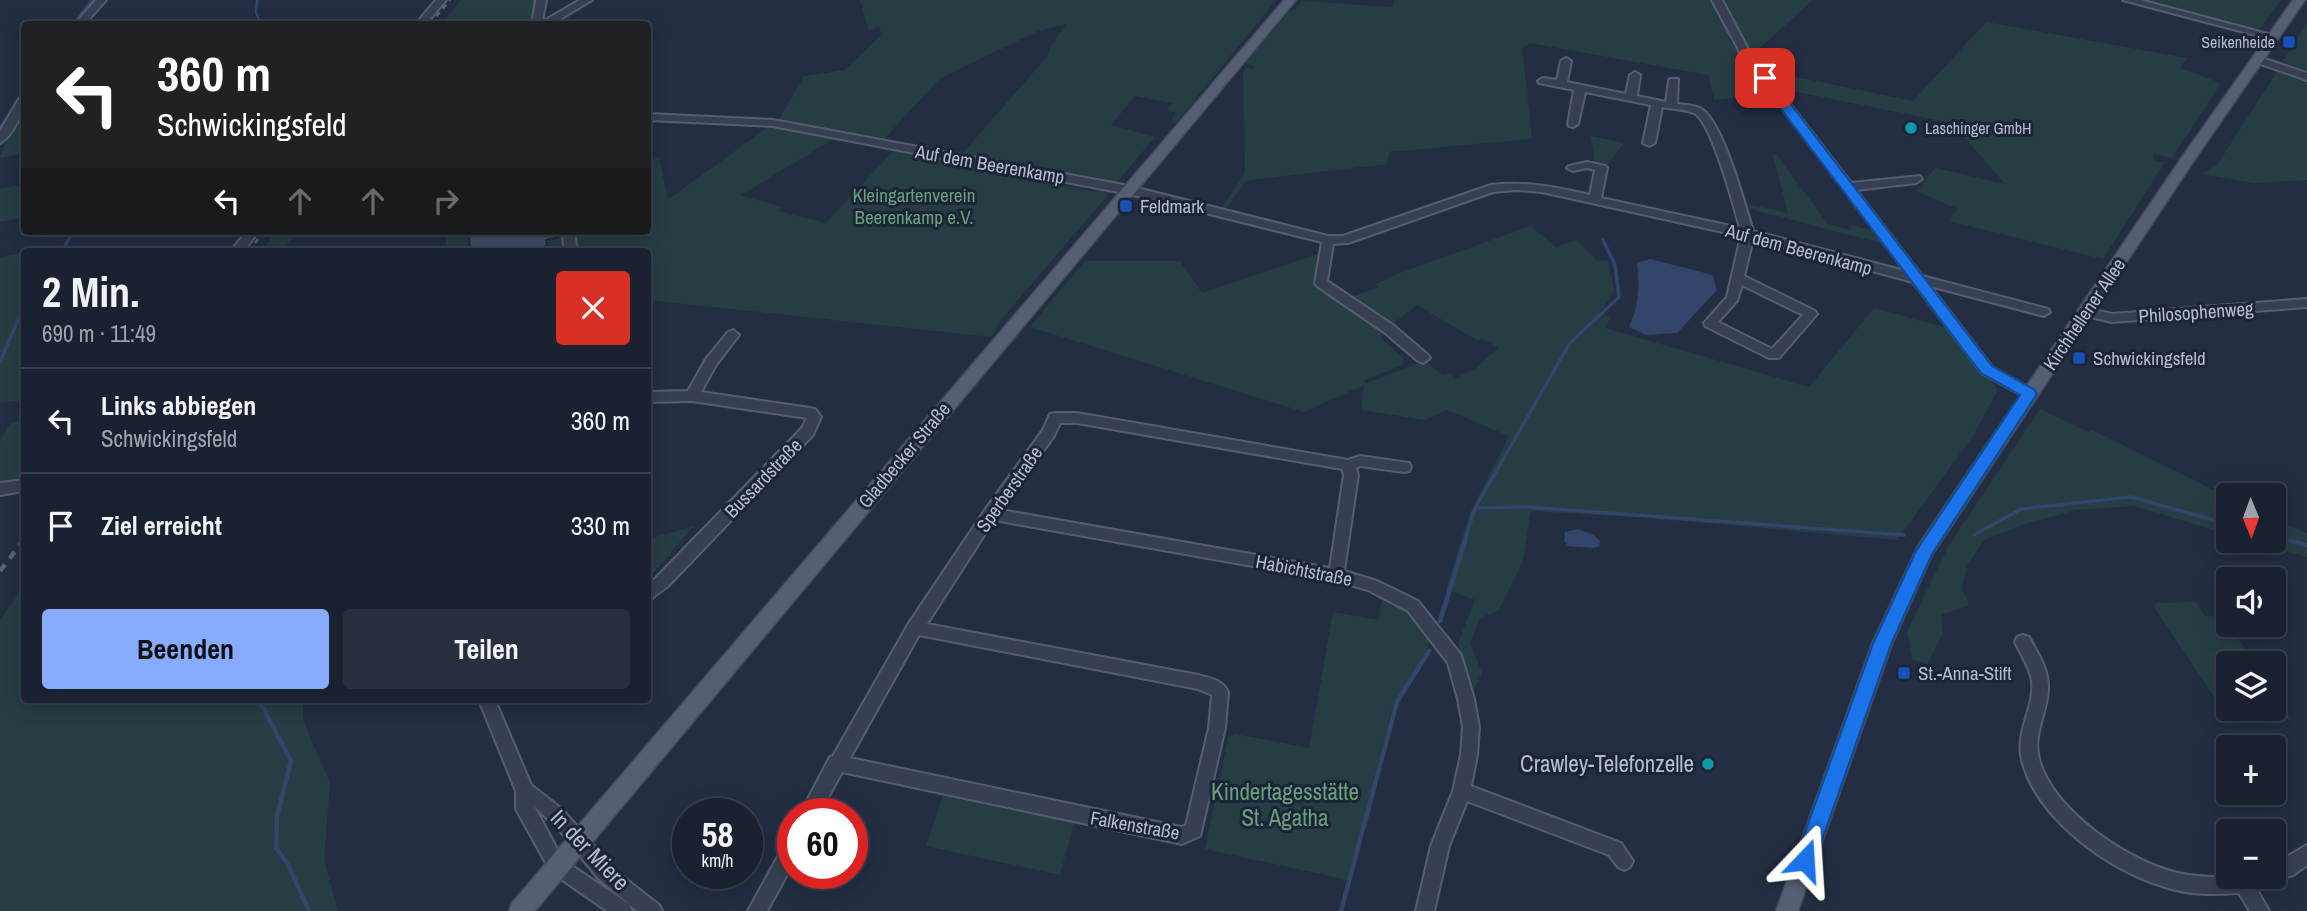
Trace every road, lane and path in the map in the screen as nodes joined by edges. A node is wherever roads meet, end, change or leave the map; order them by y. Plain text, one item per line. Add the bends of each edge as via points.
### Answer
1 (101, 0) edge
2 (441, 0) edge
3 (541, 0) edge
4 (587, 0) edge
5 (1290, 0) edge
6 (1717, 0) edge
7 (2128, 0) edge
8 (2299, 0) edge
9 (83, 21) edge
10 (424, 21) edge
11 (538, 21) edge
12 (551, 21) edge
13 (2274, 37) junction
14 (2259, 60) junction
15 (1566, 61) dead end
16 (1635, 75) dead end
17 (2307, 77) edge
18 (1543, 81) dead end
19 (1674, 82) dead end
20 (1561, 85) junction
21 (1580, 89) junction
22 (1631, 98) junction
23 (1657, 103) junction
24 (21, 104) edge
25 (1671, 106) junction
26 (651, 117) edge
27 (1573, 124) dead end
28 (0, 140) edge
29 (1649, 143) dead end
30 (1573, 168) dead end
31 (1916, 179) dead end
32 (1847, 187) junction
33 (1129, 190) junction
34 (1595, 199) junction
35 (1748, 234) junction
36 (1328, 240) junction
37 (1740, 279) junction
38 (1920, 280) junction
39 (2307, 303) edge
40 (2044, 312) dead end
41 (2086, 312) junction
42 (733, 335) dead end
43 (1423, 358) dead end
44 (2030, 394) junction
45 (692, 396) junction
46 (651, 397) edge
47 (1348, 465) junction
48 (1404, 467) dead end
49 (21, 486) edge
50 (0, 489) edge
51 (990, 514) junction
52 (1336, 575) junction
53 (651, 592) edge
54 (915, 628) junction
55 (2023, 642) dead end
56 (488, 703) edge
57 (836, 763) junction
58 (525, 791) junction
59 (1462, 791) junction
60 (817, 798) edge
61 (580, 840) junction
62 (2307, 854) edge
63 (1623, 860) dead end
64 (557, 866) junction
65 (2286, 869) edge
66 (777, 875) edge
67 (2216, 885) edge
68 (2246, 889) edge
69 (520, 911) edge
70 (623, 911) edge
71 (653, 911) edge
72 (757, 911) edge
73 (1425, 911) edge
74 (1787, 911) edge
75 (2260, 911) edge

1 - 9 street
2 - 10 street
3 - 11 street
4 - 12 street
5 - 33 main road, Gladbecker Straße
6 - 32 street via 1739,44
7 - 13 street
8 - 13 main road, Kirchhellener Allee
13 - 14 main road, Kirchhellener Allee
14 - 17 street
14 - 41 main road, Kirchhellener Allee
15 - 20 street
16 - 22 street
18 - 20 street
19 - 25 street
20 - 21 street
21 - 22 street
21 - 27 street
22 - 23 street
23 - 25 street
23 - 29 street
24 - 28 street
25 - 35 street via 1698,111 1705,118 1731,173
26 - 33 street, Auf dem Beerenkamp via 773,123
30 - 34 street via 1601,169
31 - 32 street
32 - 38 street
33 - 36 street, Auf dem Beerenkamp
33 - 61 main road, Gladbecker Straße
34 - 35 street, Auf dem Beerenkamp
34 - 36 street, Auf dem Beerenkamp via 1542,188 1492,189 1344,240
35 - 37 street
35 - 38 street, Auf dem Beerenkamp
36 - 43 street via 1321,283 1389,328
37 - 37 street via 1733,298 1710,323 1774,355 1811,314
38 - 40 street, Auf dem Beerenkamp
38 - 44 street via 1987,370
39 - 41 street, Philosophenweg via 2112,318
41 - 44 main road, Kirchhellener Allee
42 - 45 street
44 - 74 main road, Kirchhellener Allee via 1925,551 1882,644
45 - 46 street, Bussardstraße
45 - 53 street, Bussardstraße via 810,413 813,424
47 - 48 street, Sperberstraße via 1360,461
47 - 51 street, Sperberstraße via 1055,418
47 - 52 street via 1351,475
49 - 50 street
51 - 52 street, Habichtstraße
51 - 54 street, Sperberstraße
52 - 59 street, Habichtstraße via 1372,585 1413,606 1455,660 1471,727
54 - 57 street, Sperberstraße
54 - 57 street, Falkenstraße via 1198,682 1220,692 1217,728 1194,830 1182,836
55 - 67 street via 2037,667 2040,692 2029,744 2031,763 2045,791 2099,848 2143,873 2190,885
56 - 58 street, In der Miere
57 - 60 street, Sperberstraße
58 - 61 street, In der Miere via 537,797
58 - 64 street, In der Miere via 525,809
59 - 63 street via 1615,849
59 - 73 street, Habichtstraße via 1440,846
61 - 64 main road, Gladbecker Straße
61 - 71 street, In der Miere via 603,870
62 - 65 street
64 - 69 main road, Gladbecker Straße
64 - 70 street, In der Miere
66 - 72 street
68 - 75 street

